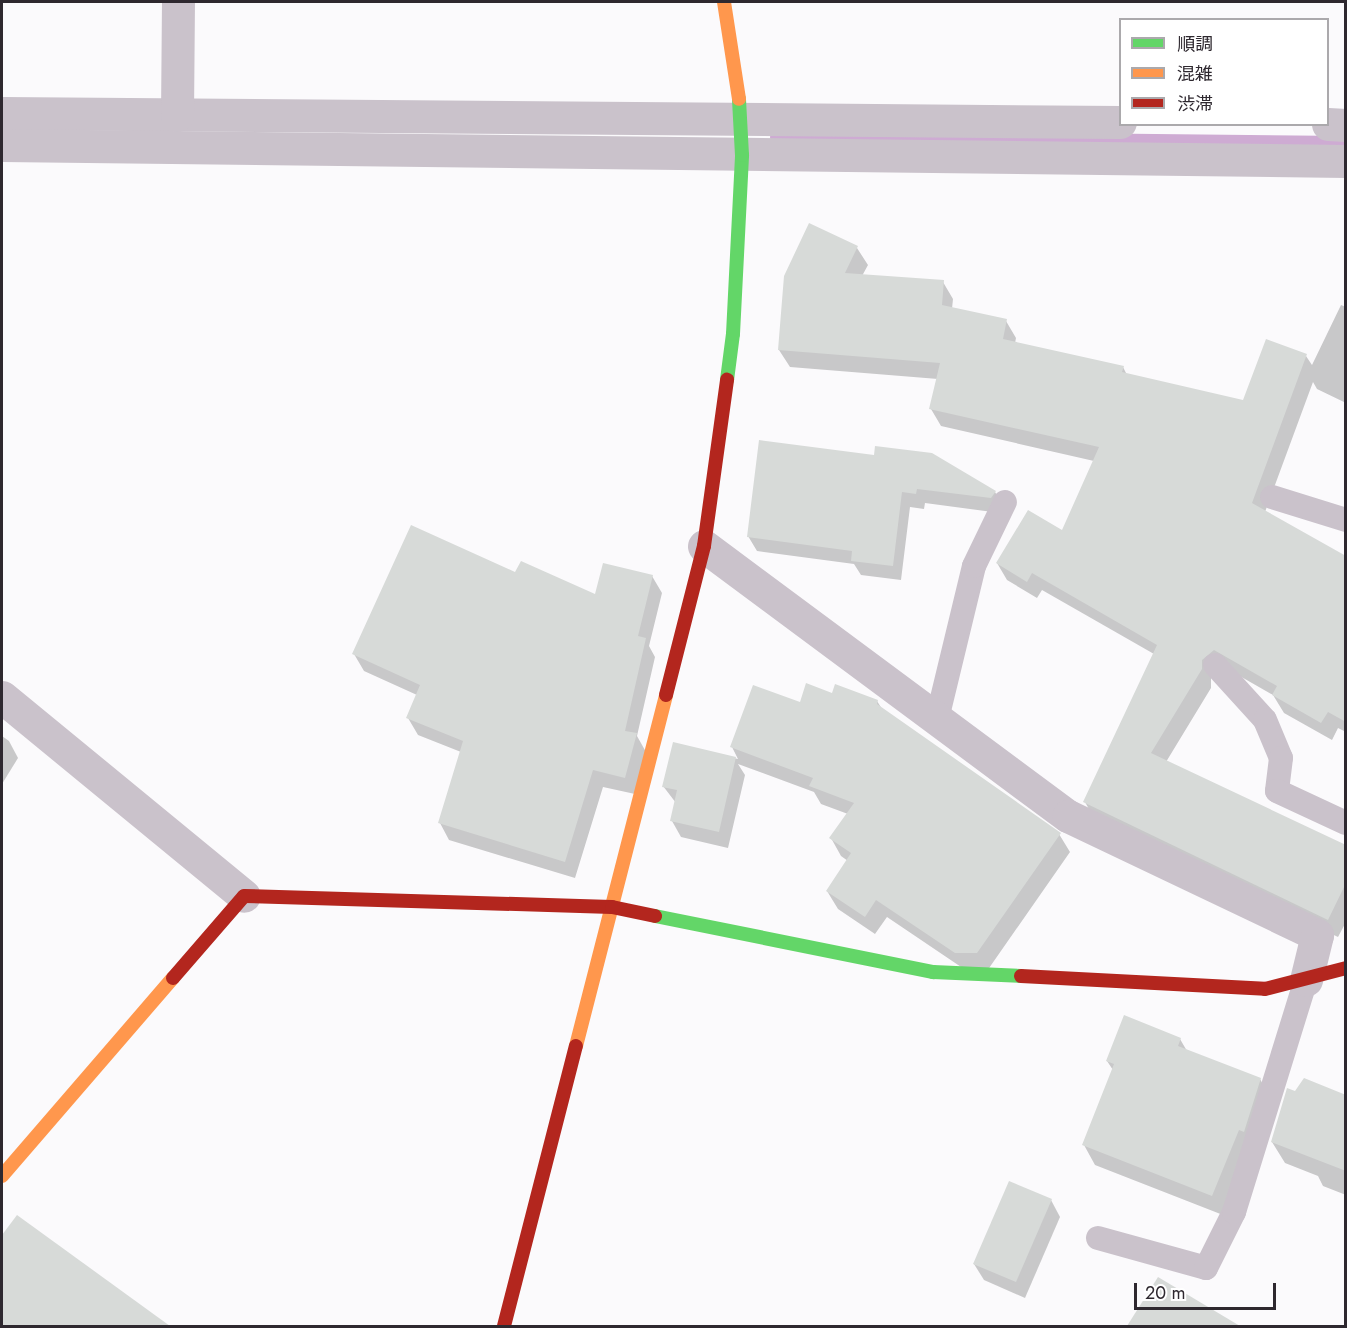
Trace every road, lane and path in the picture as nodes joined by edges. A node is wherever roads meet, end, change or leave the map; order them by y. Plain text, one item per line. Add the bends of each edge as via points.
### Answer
1 (178, 2) edge
2 (724, 2) edge
3 (2, 112) edge
4 (177, 115) junction
5 (742, 117) junction
6 (1119, 122) edge
7 (1329, 124) edge
8 (1346, 124) edge
9 (2, 145) edge
10 (742, 155) junction
11 (1346, 161) edge
12 (1272, 497) dead end
13 (1005, 502) dead end
14 (1346, 520) edge
15 (704, 546) junction
16 (1215, 665) dead end
17 (2, 697) edge
18 (937, 719) junction
19 (1346, 823) edge
20 (244, 896) junction
21 (612, 907) junction
22 (1346, 968) edge
23 (1306, 980) junction
24 (2, 1176) edge
25 (1098, 1238) dead end
26 (504, 1326) edge

1 - 4 street
2 - 5 street
3 - 4 street
4 - 5 street
5 - 6 street
5 - 10 street
7 - 8 street
9 - 10 street
10 - 11 street
10 - 15 street via 733,334
12 - 14 lane
13 - 18 lane via 974,566
15 - 18 street
15 - 21 street
16 - 19 lane via 1265,720 1281,758 1277,791
17 - 20 street
18 - 23 street via 1068,816 1317,935
20 - 21 street
20 - 24 street
21 - 23 street via 933,972 1265,988
21 - 26 street
22 - 23 street
23 - 25 lane via 1234,1212 1206,1268

